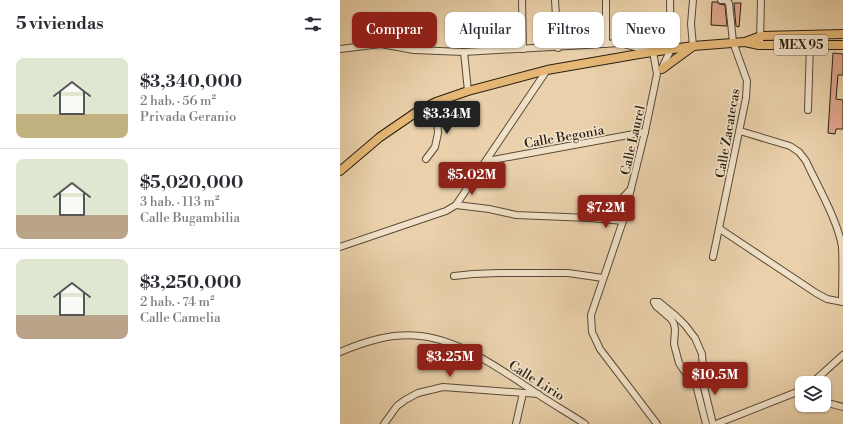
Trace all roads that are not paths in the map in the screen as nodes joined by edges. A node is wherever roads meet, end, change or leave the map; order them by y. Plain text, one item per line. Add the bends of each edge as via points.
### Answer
1 (522, 0) edge
2 (555, 0) edge
3 (606, 0) edge
4 (670, 0) edge
5 (693, 0) edge
6 (721, 0) edge
7 (762, 0) edge
8 (556, 12) edge
9 (843, 34) edge
10 (843, 39) edge
11 (760, 41) junction
12 (733, 42) junction
13 (606, 44) joint
14 (810, 44) junction
15 (843, 45) edge
16 (693, 46) junction
17 (558, 48) edge
18 (340, 49) edge
19 (523, 49) junction
20 (671, 49) junction
21 (464, 52) junction
22 (653, 52) junction
23 (547, 70) junction
24 (659, 71) junction
25 (468, 91) junction
26 (436, 102) junction
27 (808, 110) dead end
28 (740, 131) junction
29 (645, 132) junction
30 (426, 160) dead end
31 (487, 161) junction
32 (340, 171) edge
33 (632, 188) junction
34 (456, 205) junction
35 (590, 218) junction
36 (623, 221) junction
37 (720, 229) junction
38 (340, 247) edge
39 (714, 257) dead end
40 (454, 276) dead end
41 (603, 278) junction
42 (842, 302) edge
43 (685, 325) junction
44 (675, 330) junction
45 (340, 352) edge
46 (843, 355) edge
47 (820, 376) edge
48 (698, 380) junction
49 (523, 394) junction
50 (538, 394) junction
51 (795, 394) edge
52 (831, 404) edge
53 (843, 407) edge
54 (384, 424) edge
55 (516, 424) edge
56 (585, 424) edge
57 (657, 424) edge
58 (706, 424) edge
59 (715, 424) edge

1 - 19 street
2 - 8 street
3 - 13 street
4 - 20 street
5 - 16 street
6 - 12 street, Calle Zacatecas via 729,3
7 - 11 street
9 - 11 main road, MEX 95
10 - 11 main road
11 - 12 main road, MEX 95
11 - 14 main road, MEX 95
12 - 16 main road, MEX 95
12 - 28 street, Calle Zacatecas via 747,81
13 - 22 street via 620,43
14 - 15 main road, MEX 95
14 - 27 street
16 - 20 main road, MEX 95
16 - 24 main road
17 - 19 street
18 - 21 street via 382,44 414,50
19 - 21 street
20 - 22 main road, MEX 95
20 - 24 street, Calle Laurel
21 - 25 street
22 - 23 main road, MEX 95
22 - 24 street, Calle Laurel
23 - 25 main road, MEX 95
23 - 31 street
24 - 29 street, Calle Laurel
25 - 26 main road, MEX 95
26 - 30 street via 438,133 435,147
26 - 32 main road, MEX 95 via 385,133
28 - 37 street, Calle Zacatecas
28 - 42 street via 790,146 806,161 836,225 842,246
29 - 31 street, Calle Begonia
29 - 33 street, Calle Laurel
31 - 34 street
33 - 35 street via 620,202
33 - 36 street, Calle Laurel
34 - 35 street via 516,215
34 - 38 street via 446,212
35 - 36 street
36 - 41 street, Calle Laurel
37 - 39 street, Calle Zacatecas
37 - 42 street via 816,293 827,299
40 - 41 street via 568,273
41 - 57 street, Calle Laurel via 591,315 595,341
43 - 44 street via 677,326
43 - 44 street via 659,302 654,302 671,320
43 - 48 street via 695,338 702,354 703,368
44 - 48 street via 674,344 680,363 687,374
45 - 50 street, Calle Lirio via 382,338 421,336 461,347
46 - 47 street
48 - 58 street
48 - 59 street
49 - 50 street
49 - 54 street via 443,387 418,393 405,400 397,406
49 - 55 street
50 - 56 street, Calle Lirio
51 - 59 street
52 - 53 street

